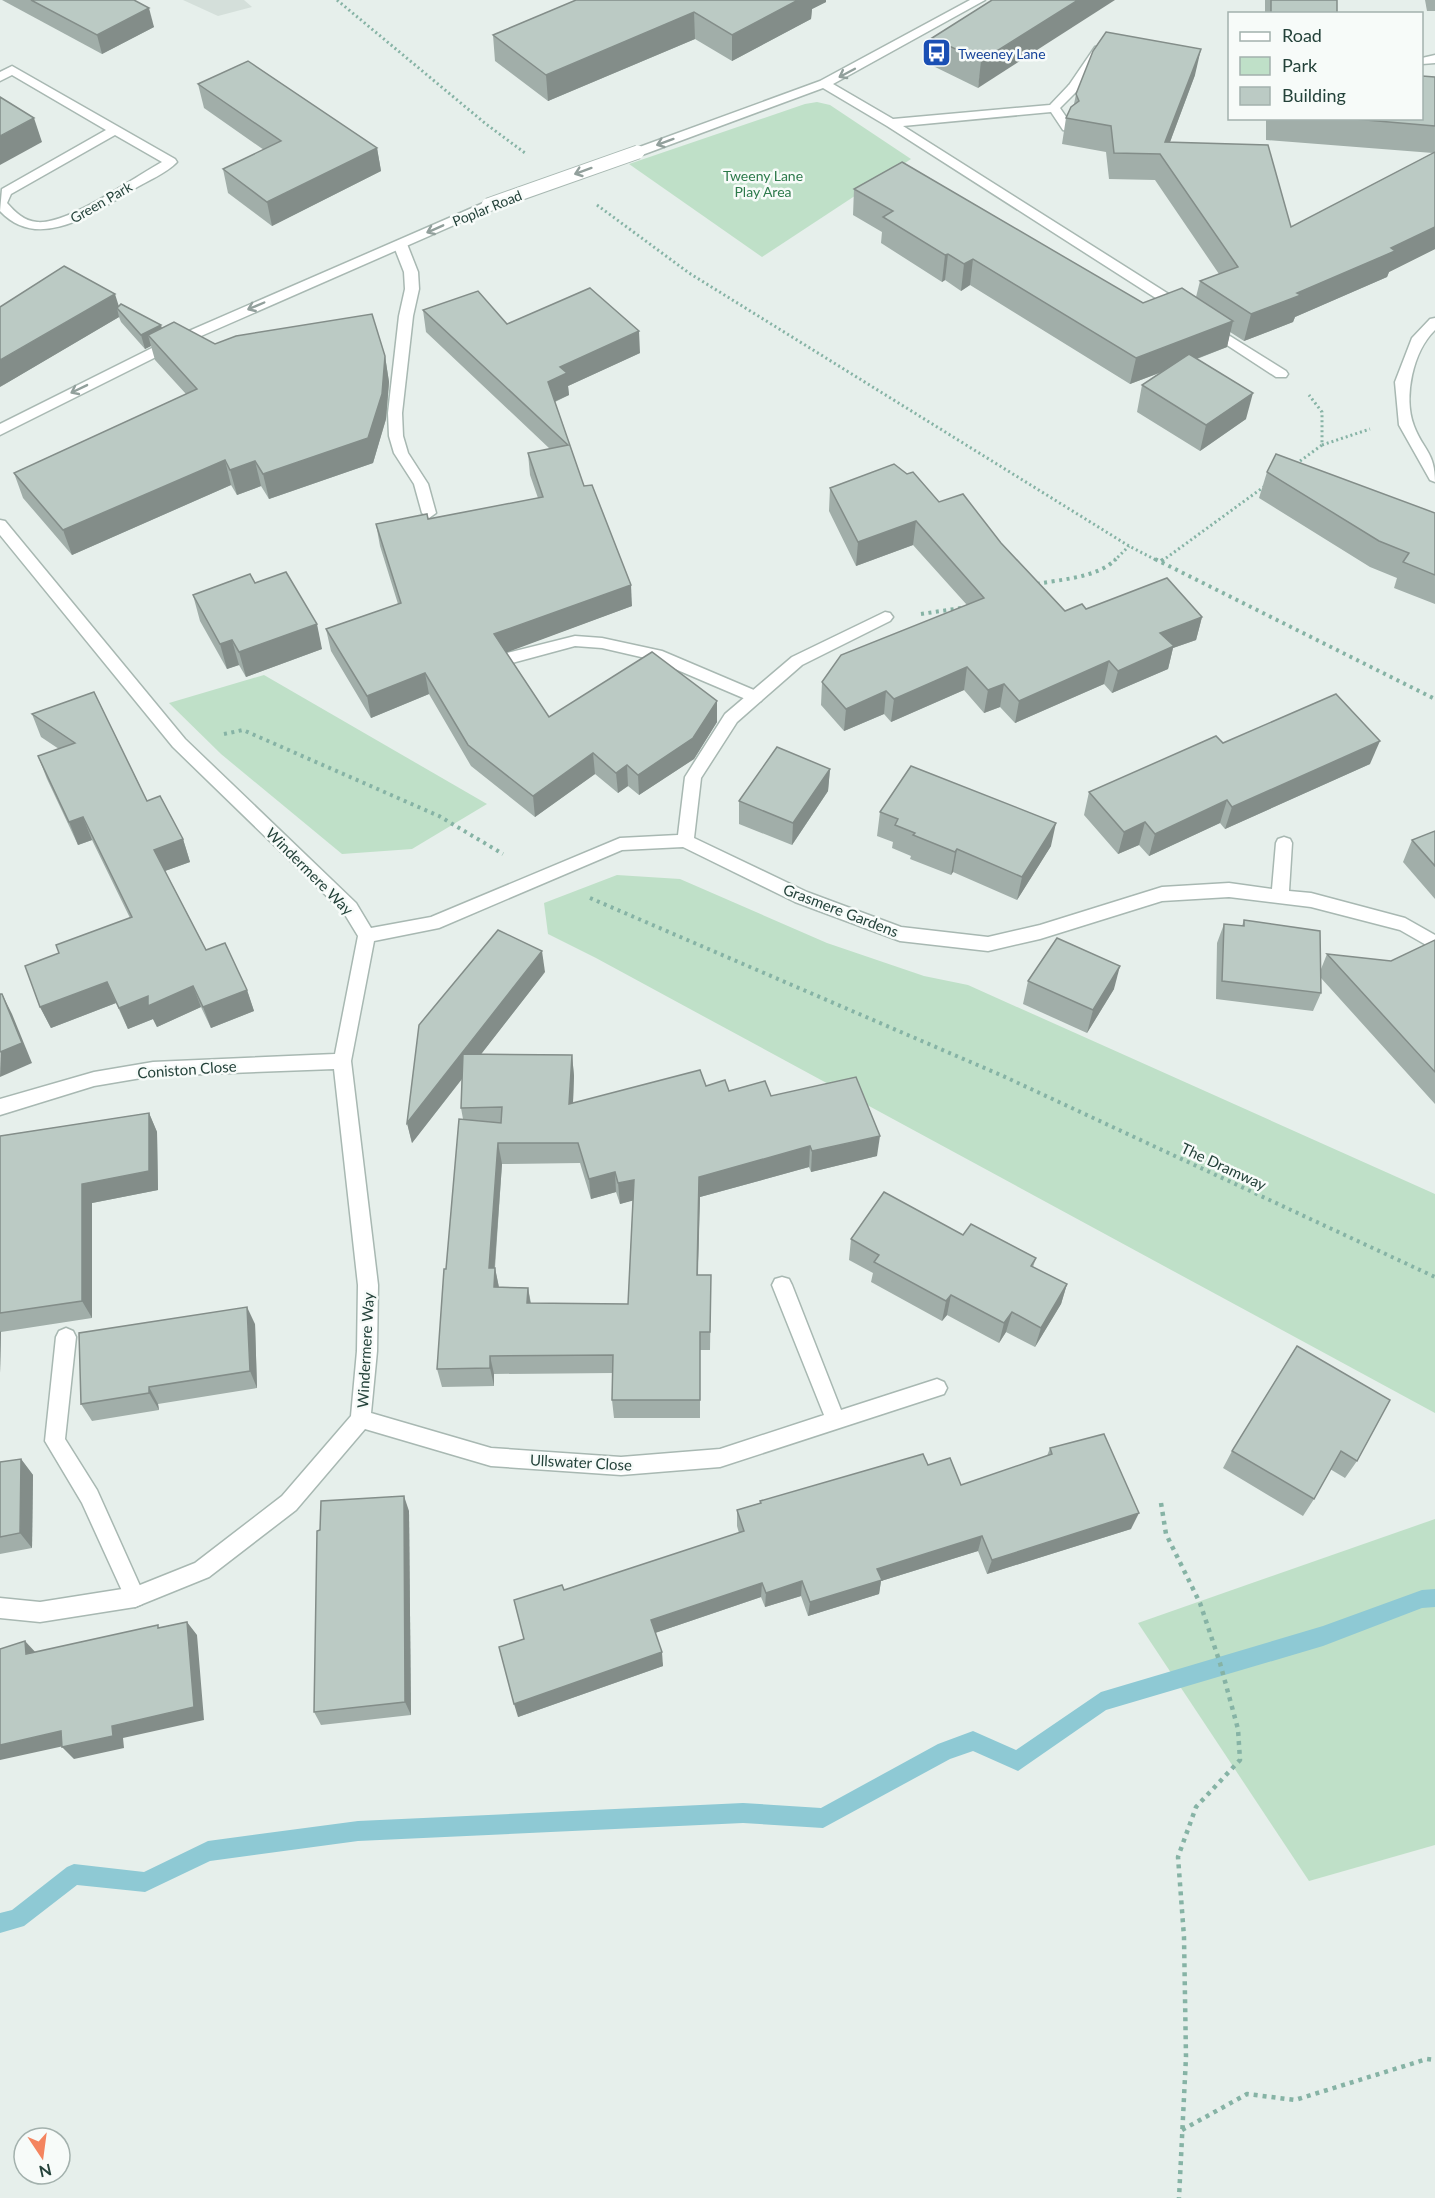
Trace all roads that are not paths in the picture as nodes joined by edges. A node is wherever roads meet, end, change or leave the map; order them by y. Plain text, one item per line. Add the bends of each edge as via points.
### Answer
1 (979, 0) edge
2 (1099, 50) edge
3 (0, 77) edge
4 (824, 84) junction
5 (1053, 108) junction
6 (964, 115) junction
7 (891, 123) junction
8 (1067, 127) edge
9 (116, 130) junction
10 (967, 131) dead end
11 (400, 244) junction
12 (1435, 322) edge
13 (1281, 374) road end
14 (0, 430) edge
15 (1435, 477) edge
16 (429, 513) edge
17 (0, 525) edge
18 (885, 617) road end
19 (512, 657) edge
20 (754, 697) junction
21 (685, 840) junction
22 (1284, 843) dead end
23 (1281, 896) junction
24 (367, 936) junction
25 (1435, 943) edge
26 (342, 1061) junction
27 (0, 1107) edge
28 (782, 1285) dead end
29 (66, 1337) dead end
30 (937, 1388) dead end
31 (361, 1419) junction
32 (836, 1421) junction
33 (135, 1597) junction
34 (0, 1608) edge

1 -> 4 street, Poplar Road
2 - 5 street via 1073,88
3 - 9 street, Green Park via 12,70
4 - 7 street
4 -> 11 street, Poplar Road, bridge via 488,206
5 - 6 street
5 - 8 street
6 - 7 street
6 - 10 street
7 - 13 street
9 - 9 street, Green Park via 171,162 66,222 45,226 26,224 9,216 0,203 6,192
11 -> 14 street, Poplar Road via 171,344
11 - 16 street via 411,272 412,289 395,413 396,436 401,453 421,484
12 - 15 street via 1419,338 1402,382 1406,425
17 - 24 street, Windermere Way via 179,743 350,908
18 - 20 street via 797,661
19 - 20 street via 575,641 602,643 657,655
20 - 21 street via 731,718 693,777
21 - 23 street, Grasmere Gardens via 801,897 900,934 988,944 1162,894 1229,890
21 - 24 street, Grasmere Gardens via 620,844 433,923
22 - 23 street
23 - 25 street, Grasmere Gardens via 1405,925
24 - 26 street, Windermere Way
26 - 27 street, Coniston Close via 153,1069 94,1079
26 - 31 street, Windermere Way via 368,1285 368,1351
28 - 32 street
29 - 33 street via 55,1440 98,1513
30 - 32 street, Ullswater Close
31 - 32 street, Ullswater Close via 491,1456 621,1466 720,1458
31 - 33 street via 289,1503 202,1569
33 - 34 street via 40,1612

